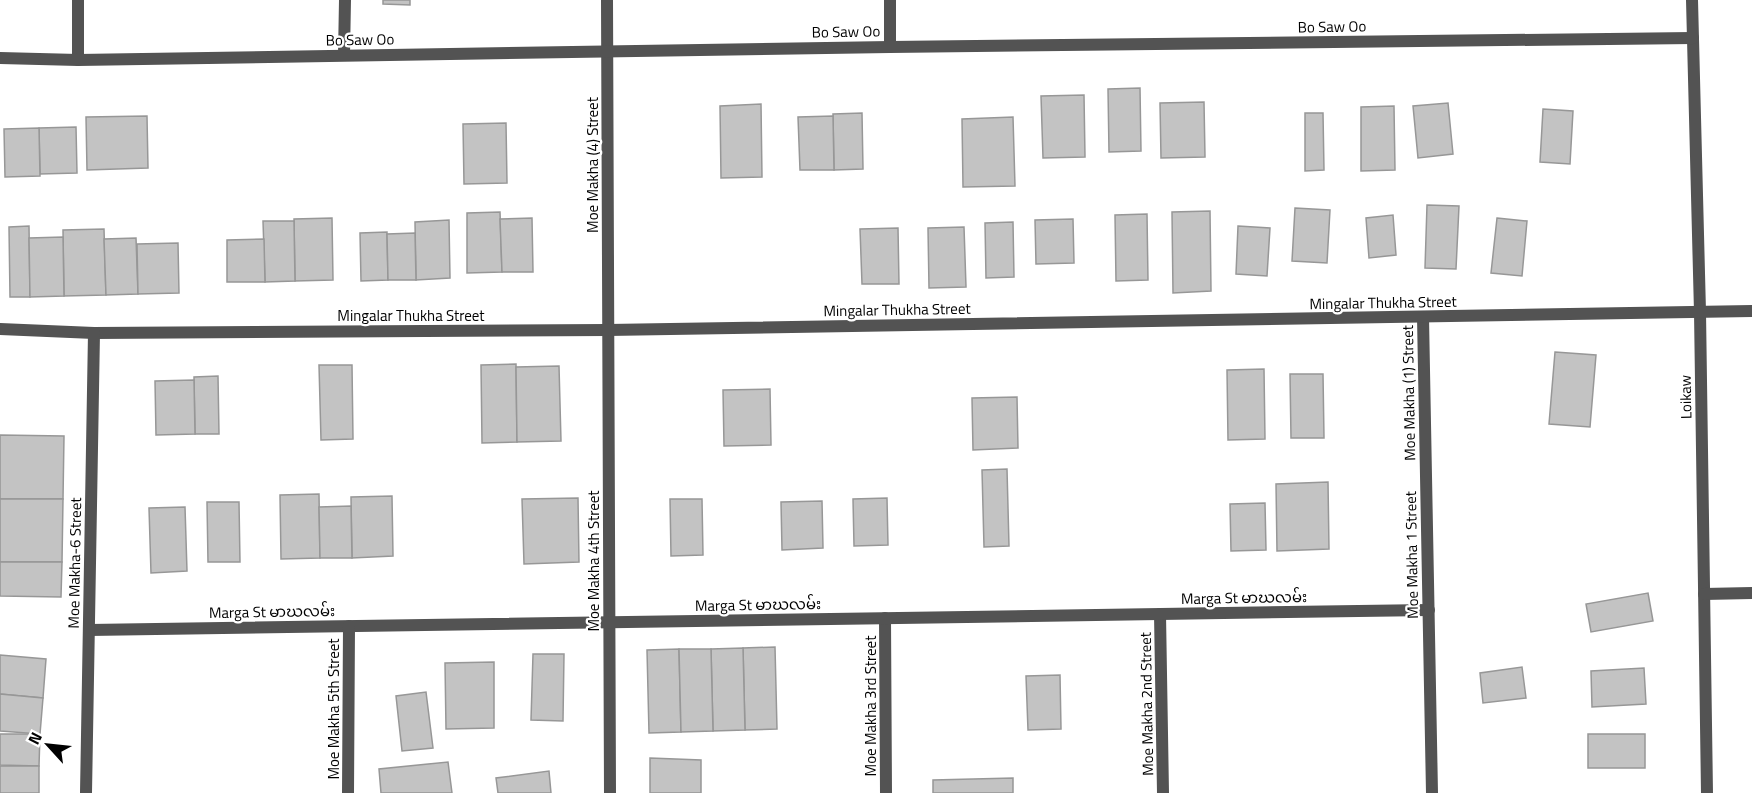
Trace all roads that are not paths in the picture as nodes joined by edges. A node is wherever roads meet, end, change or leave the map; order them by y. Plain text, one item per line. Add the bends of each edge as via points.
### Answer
1 (78, 0) edge
2 (345, 0) edge
3 (607, 0) edge
4 (890, 0) edge
5 (1692, 0) edge
6 (1693, 38) junction
7 (890, 47) junction
8 (607, 51) junction
9 (344, 55) junction
10 (0, 58) edge
11 (78, 60) junction
12 (1752, 311) edge
13 (1700, 312) junction
14 (1423, 317) junction
15 (0, 329) edge
16 (608, 330) junction
17 (94, 333) junction
18 (1752, 593) edge
19 (1704, 594) junction
20 (1429, 610) junction
21 (1160, 614) junction
22 (885, 618) junction
23 (609, 622) junction
24 (349, 626) junction
25 (88, 630) junction
26 (86, 793) edge
27 (348, 793) edge
28 (610, 793) edge
29 (886, 793) edge
30 (1163, 793) edge
31 (1432, 793) edge
32 (1707, 793) edge

1 - 11 street
2 - 9 street
3 - 8 street, Moe Makha (4) Street
4 - 7 street
5 - 6 street, Loikaw
6 - 7 street, Bo Saw Oo
6 - 13 street, Loikaw
7 - 8 street, Bo Saw Oo
8 - 9 street, Bo Saw Oo
8 - 16 street, Moe Makha (4) Street
9 - 11 street, Bo Saw Oo
10 - 11 street, Bo Saw Oo
12 - 13 street, Mingalar Thukha Street
13 - 14 street, Mingalar Thukha Street
13 - 19 street, Loikaw
14 - 16 street, Mingalar Thukha Street
14 - 20 street, Moe Makha 1 Street
14 - 31 street, Moe Makha (1) Street
15 - 17 street, Mingalar Thukha Street
16 - 17 street, Mingalar Thukha Street
16 - 23 street, Moe Makha 4th Street
17 - 25 street, Moe Makha-6 Street
18 - 19 street
19 - 32 street, Loikaw
20 - 21 street, Marga St မာဃလမ်း
20 - 31 street, Moe Makha 1 Street
21 - 22 street, Marga St မာဃလမ်း
21 - 30 street, Moe Makha 2nd Street
22 - 23 street, Marga St မာဃလမ်း
22 - 29 street, Moe Makha 3rd Street
23 - 24 street, Marga St မာဃလမ်း
23 - 28 street, Moe Makha 4th Street
24 - 25 street, Marga St မာဃလမ်း
24 - 27 street, Moe Makha 5th Street
25 - 26 street, Moe Makha-6 Street

